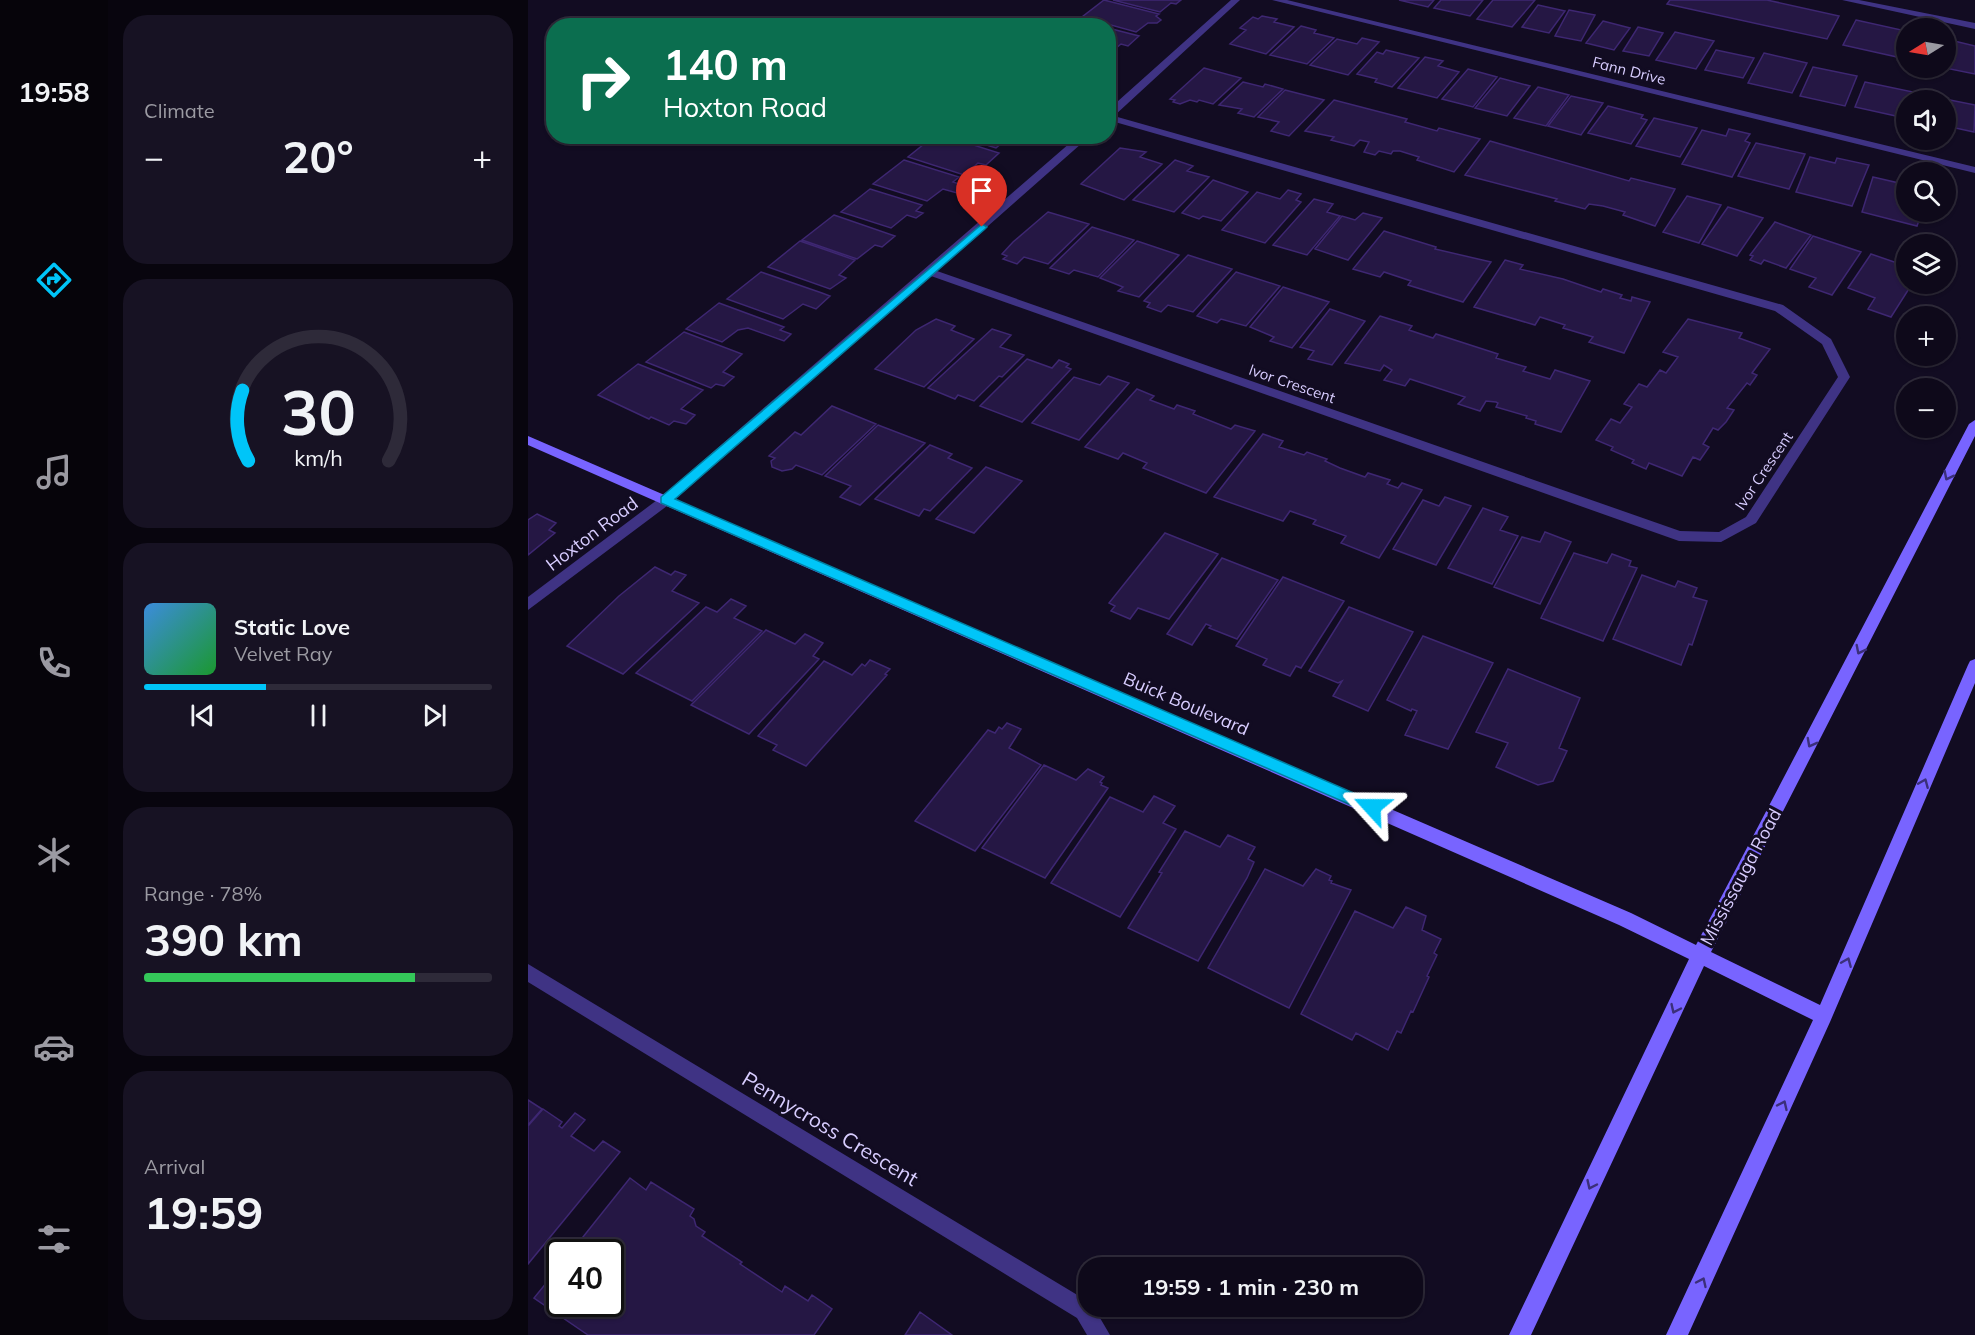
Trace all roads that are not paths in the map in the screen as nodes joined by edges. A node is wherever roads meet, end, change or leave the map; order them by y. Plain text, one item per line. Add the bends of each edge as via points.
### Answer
1 (1236, 0) edge
2 (1276, 0) edge
3 (1846, 0) edge
4 (1975, 26) edge
5 (1116, 110) edge
6 (1116, 119) edge
7 (1076, 144) edge
8 (1975, 171) edge
9 (930, 272) junction
10 (1975, 424) edge
11 (528, 440) edge
12 (666, 500) junction
13 (528, 605) edge
14 (1975, 665) edge
15 (1700, 956) junction
16 (528, 972) edge
17 (1824, 1016) junction
18 (1099, 1335) edge
19 (1520, 1335) edge
20 (1677, 1335) edge

1 - 5 street
2 - 8 street, Fann Drive
3 - 4 street
6 - 9 street, Ivor Crescent via 1779,308 1827,342 1844,377 1751,520 1721,537 1679,536
7 - 9 street, Hoxton Road
9 - 12 street, Hoxton Road
10 -> 15 main road, Mississauga Road
11 - 12 main road, Buick Boulevard
12 - 13 street, Hoxton Road
12 - 15 main road, Buick Boulevard via 1225,742
17 -> 14 main road
15 - 17 main road, Buick Boulevard
15 -> 19 main road, Mississauga Road
16 - 18 street, Pennycross Crescent via 1084,1311
20 -> 17 main road

